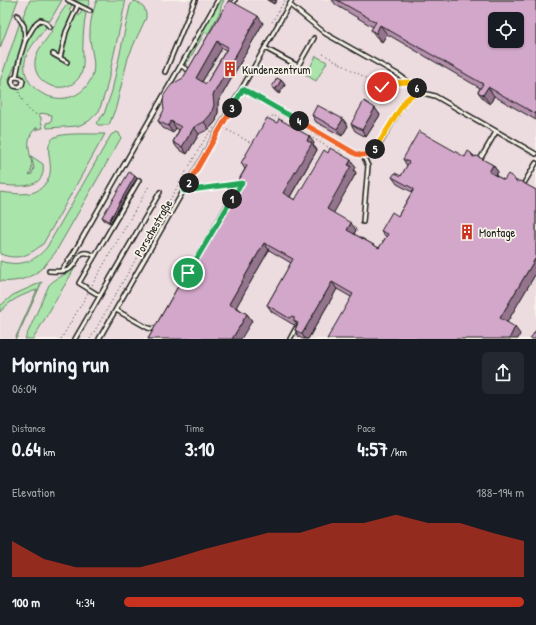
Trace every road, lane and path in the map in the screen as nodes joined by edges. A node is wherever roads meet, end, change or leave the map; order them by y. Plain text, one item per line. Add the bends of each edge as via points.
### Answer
1 (68, 0) edge
2 (195, 0) edge
3 (218, 0) edge
4 (235, 0) edge
5 (285, 0) edge
6 (292, 0) edge
7 (290, 4) junction
8 (78, 5) junction
9 (228, 11) edge
10 (90, 12) dead end
11 (17, 14) dead end
12 (272, 22) dead end
13 (50, 27) dead end
14 (314, 38) dead end
15 (25, 41) junction
16 (265, 48) junction
17 (52, 54) dead end
18 (323, 54) dead end
19 (60, 58) junction
20 (67, 62) dead end
21 (181, 66) junction
22 (195, 66) edge
23 (165, 72) dead end
24 (192, 72) junction
25 (16, 76) junction
26 (188, 77) edge
27 (409, 82) junction
28 (17, 87) junction
29 (382, 87) junction
30 (243, 89) junction
31 (423, 93) junction
32 (370, 107) edge
33 (38, 116) dead end
34 (269, 122) edge
35 (496, 132) junction
36 (342, 146) junction
37 (536, 154) edge
38 (362, 156) junction
39 (479, 161) edge
40 (536, 163) edge
41 (139, 180) dead end
42 (242, 183) edge
43 (149, 186) dead end
44 (522, 186) edge
45 (184, 191) junction
46 (160, 192) dead end
47 (173, 193) dead end
48 (363, 222) dead end
49 (95, 256) junction
50 (49, 271) dead end
51 (61, 271) junction
52 (532, 279) dead end
53 (536, 281) edge
54 (89, 290) junction
55 (100, 296) junction
56 (116, 310) junction
57 (160, 320) edge
58 (297, 326) edge
59 (61, 339) edge
60 (75, 339) edge
61 (99, 339) edge
62 (290, 339) edge

1 - 8 lane
2 - 23 lane
3 - 21 lane
4 - 9 lane
5 - 12 path
6 - 7 lane, Porschestraße
7 - 16 lane, Porschestraße
7 - 27 lane via 326,34
8 - 10 lane
8 - 19 lane via 66,32
11 - 15 lane via 24,26
13 - 15 lane via 40,20
14 - 16 lane via 298,66
15 - 25 lane
16 - 30 lane, Porschestraße
17 - 19 lane
18 - 29 path
19 - 20 lane
21 - 24 lane
21 - 51 lane
22 - 24 lane
24 - 26 lane
25 - 28 lane via 12,83
25 - 28 lane via 22,81 21,86
27 - 29 path
27 - 31 lane
28 - 33 path via 25,105
29 - 32 path
30 - 36 lane
30 - 45 lane, Porschestraße
31 - 35 lane via 434,96
31 - 38 lane via 413,94 405,101 378,146
34 - 36 path via 273,115 338,153
35 - 37 lane
35 - 39 lane
36 - 38 lane
38 - 48 lane via 368,166
40 - 44 lane
41 - 49 lane
42 - 45 path
43 - 54 path
45 - 47 path
45 - 56 lane, Porschestraße
46 - 55 lane
49 - 51 lane via 84,252 71,268
49 - 54 lane via 79,283
50 - 51 lane
52 - 53 path
54 - 55 lane
54 - 59 path
55 - 60 lane
56 - 57 lane via 148,328 155,328
56 - 61 lane, Porschestraße
58 - 62 lane

